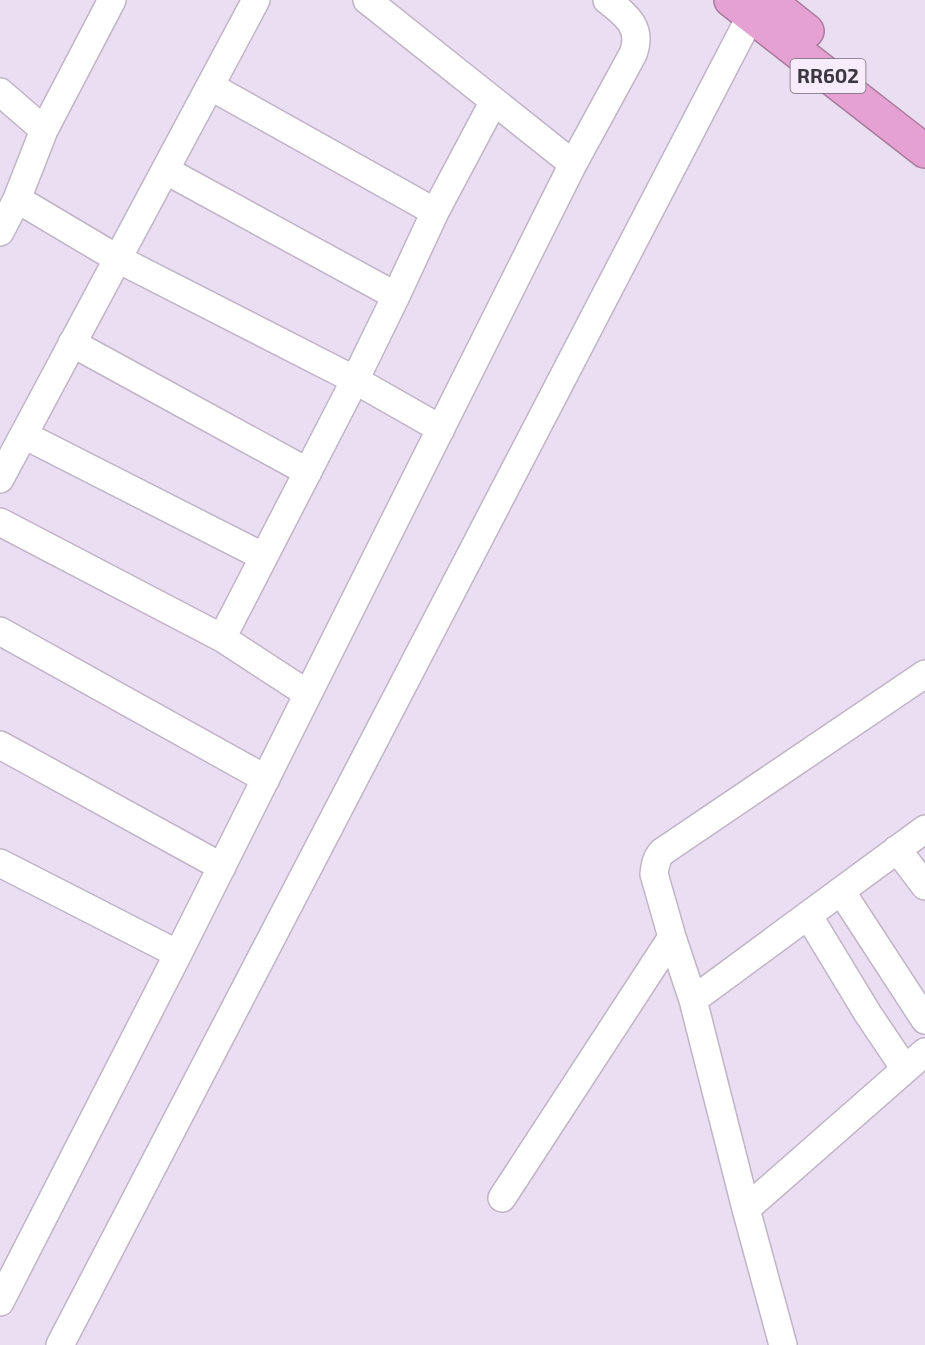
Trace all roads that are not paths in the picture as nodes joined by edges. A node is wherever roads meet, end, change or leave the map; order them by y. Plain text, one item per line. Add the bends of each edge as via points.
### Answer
1 (112, 0) edge
2 (256, 0) edge
3 (367, 0) edge
4 (607, 0) edge
5 (752, 4) edge
6 (210, 86) junction
7 (0, 92) edge
8 (494, 101) junction
9 (925, 127) edge
10 (44, 130) junction
11 (925, 151) edge
12 (573, 164) junction
13 (165, 170) junction
14 (17, 200) junction
15 (435, 212) junction
16 (0, 232) edge
17 (118, 259) junction
18 (396, 296) junction
19 (72, 343) junction
20 (354, 380) junction
21 (441, 429) junction
22 (24, 435) junction
23 (308, 472) junction
24 (0, 479) edge
25 (0, 522) edge
26 (264, 557) junction
27 (0, 631) edge
28 (222, 638) junction
29 (925, 674) edge
30 (308, 694) junction
31 (0, 745) edge
32 (266, 779) junction
33 (925, 829) edge
34 (897, 849) junction
35 (0, 863) edge
36 (222, 867) junction
37 (925, 886) edge
38 (841, 891) junction
39 (807, 915) junction
40 (672, 937) junction
41 (178, 954) junction
42 (693, 1000) junction
43 (925, 1020) edge
44 (915, 1060) edge
45 (502, 1198) dead end
46 (746, 1209) junction
47 (0, 1302) edge
48 (60, 1345) edge
49 (783, 1345) edge

1 - 10 street
2 - 6 street
3 - 8 street
4 - 12 street via 633,24 636,45
5 - 9 highway, RR602
5 - 11 highway, RR602
5 - 48 street
6 - 13 street
6 - 15 street
7 - 10 street
8 - 12 street
8 - 15 street
10 - 14 street
12 - 21 street
13 - 17 street
13 - 18 street
14 - 16 street
14 - 17 street
15 - 18 street
17 - 19 street
17 - 20 street
18 - 20 street
19 - 22 street
19 - 23 street
20 - 21 street
20 - 23 street
21 - 30 street
22 - 24 street
22 - 26 street
23 - 26 street
25 - 28 street
26 - 28 street
27 - 32 street
28 - 30 street
29 - 40 street via 659,855 654,874
30 - 32 street
31 - 36 street
32 - 36 street
33 - 34 street
34 - 37 street
34 - 38 street
35 - 41 street
36 - 41 street
38 - 39 street
38 - 43 street
39 - 42 street
39 - 44 street via 868,1014
40 - 42 street
40 - 45 street
41 - 47 street
42 - 46 street
44 - 46 street
46 - 49 street

